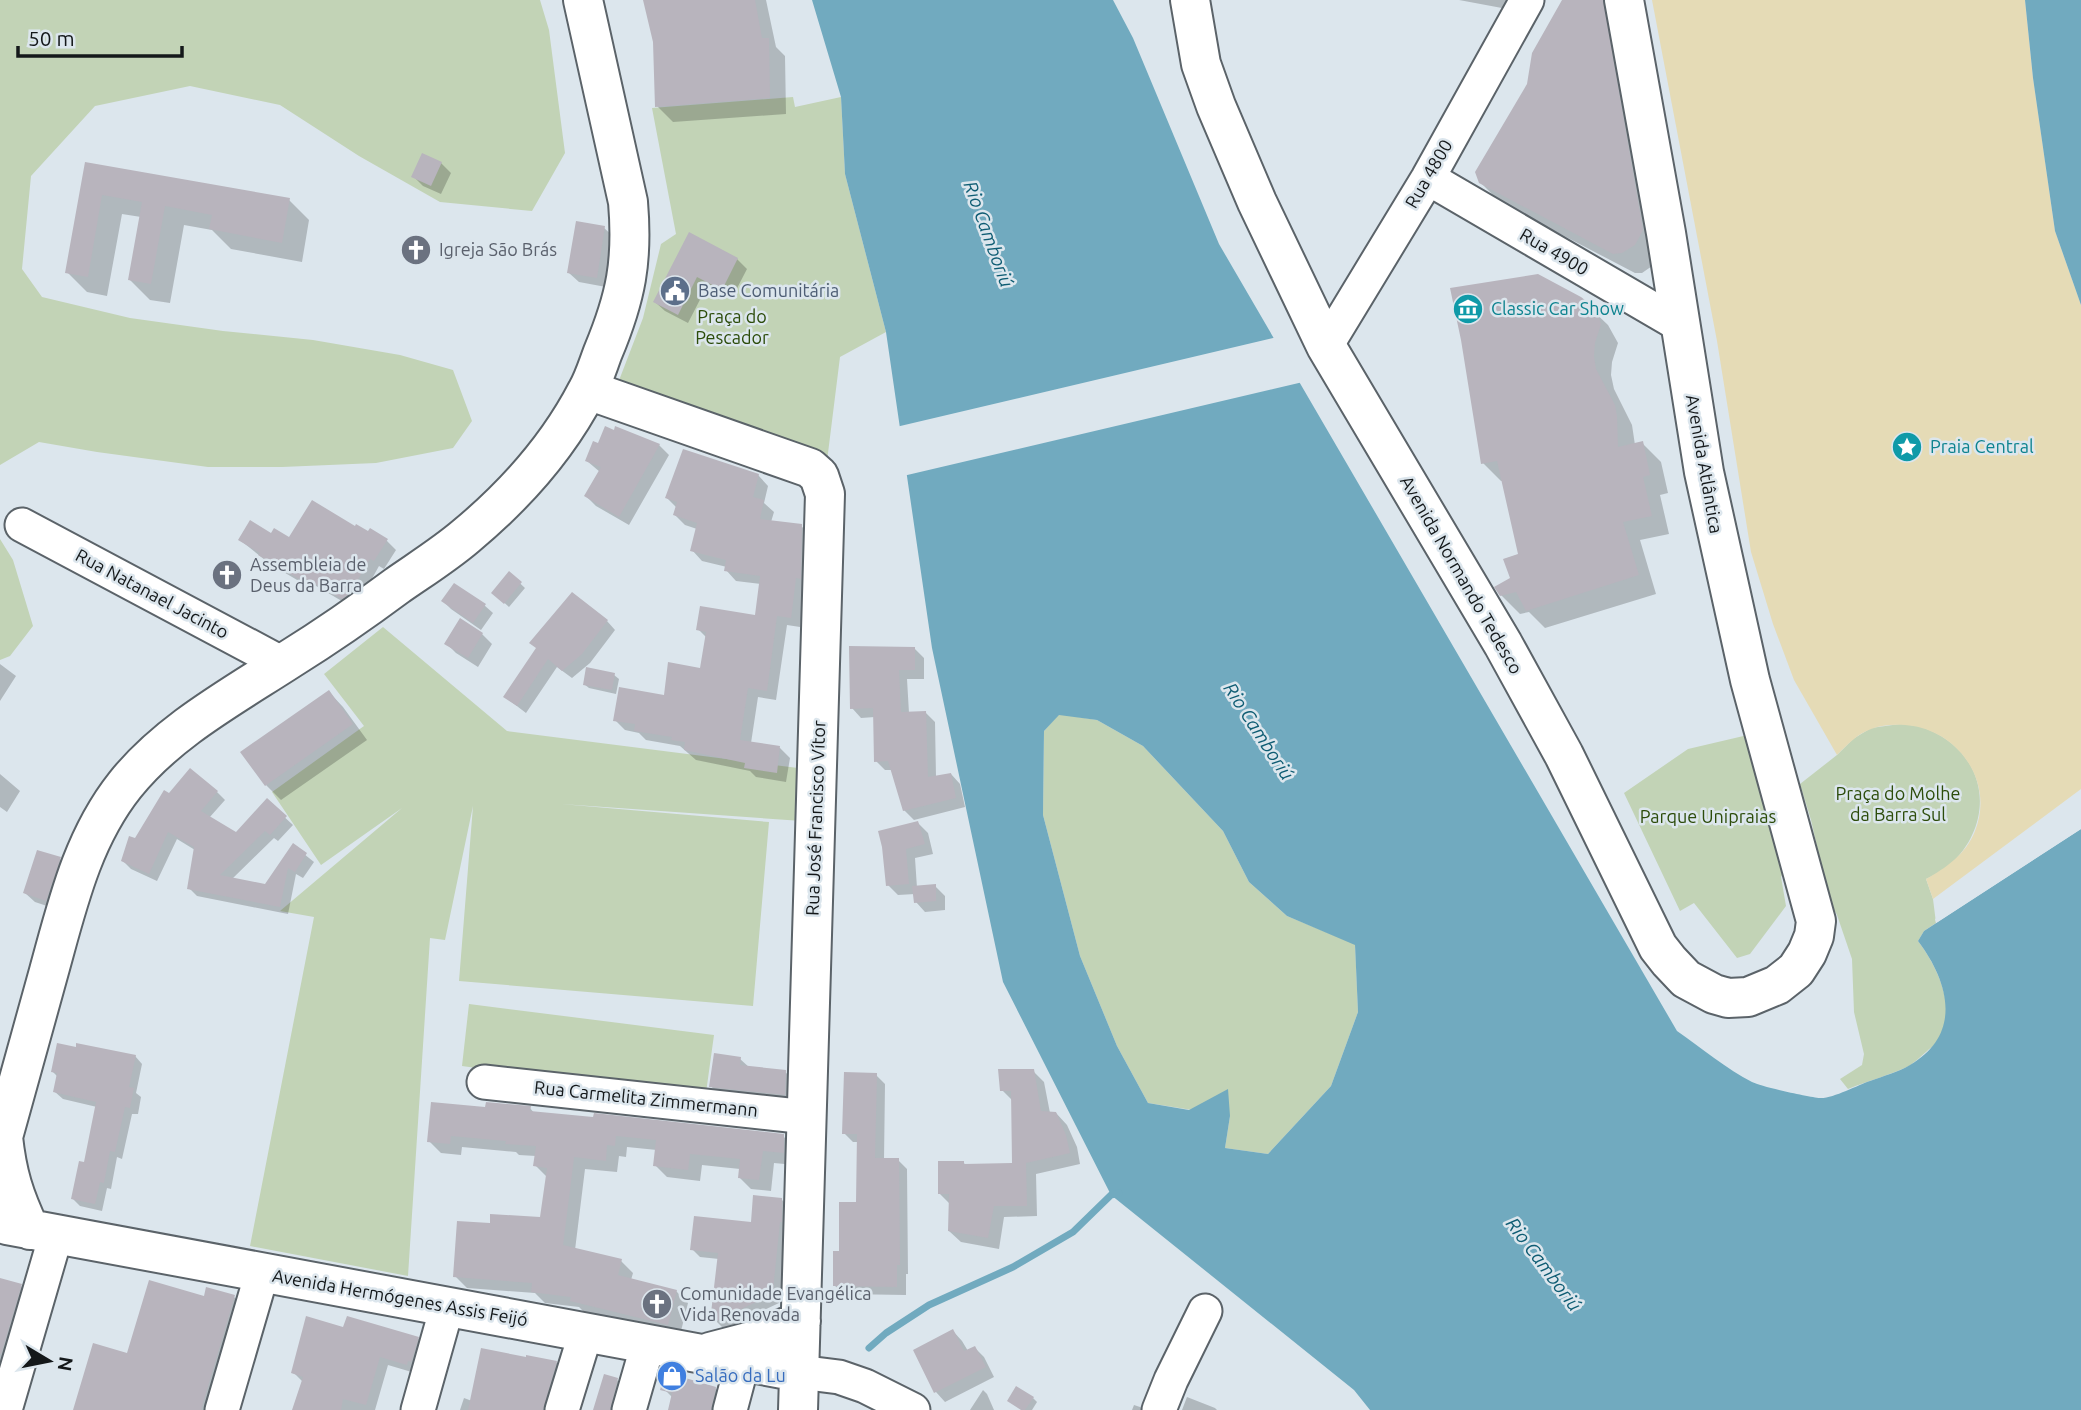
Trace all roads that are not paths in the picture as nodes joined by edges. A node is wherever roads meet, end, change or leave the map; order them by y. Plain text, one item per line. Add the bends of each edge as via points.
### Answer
1 (583, 0) edge
2 (1190, 0) edge
3 (1527, 0) edge
4 (1624, 0) edge
5 (1428, 178) junction
6 (1680, 326) junction
7 (1326, 346) junction
8 (588, 390) junction
9 (22, 525) dead end
10 (283, 664) junction
11 (1816, 921) joint
12 (484, 1082) dead end
13 (807, 1117) junction
14 (1, 1139) edge
15 (29, 1229) edge
16 (262, 1273) junction
17 (447, 1307) junction
18 (1205, 1311) dead end
19 (801, 1321) junction
20 (586, 1332) junction
21 (648, 1344) junction
22 (701, 1354) junction
23 (782, 1383) edge
24 (5, 1410) edge
25 (222, 1410) edge
26 (418, 1410) edge
27 (562, 1410) edge
28 (629, 1410) edge
29 (730, 1410) edge
30 (913, 1410) edge
31 (1159, 1410) edge

1 - 8 main road via 630,228 621,303
2 - 7 main road, Avenida Normando Tedesco via 1201,64 1216,106
3 - 5 street, Rua 4800
4 - 6 main road, Avenida Atlântica
5 - 6 street, Rua 4900
5 - 7 street, Rua 4800
6 - 11 main road, Avenida Atlântica via 1733,610
7 - 11 main road, Avenida Normando Tedesco via 1503,644 1668,961 1686,979 1714,995 1748,997 1777,985 1796,970 1814,936
8 - 10 main road via 536,467 464,538
8 - 13 main road, Rua José Francisco Vítor via 810,468 819,476 825,494
9 - 10 street, Rua Natanael Jacinto
10 - 14 main road via 154,753 103,816 81,862
12 - 13 street, Rua Carmelita Zimmermann
13 - 19 main road, Rua José Francisco Vítor
14 - 15 main road via 6,1170
15 - 16 main road, Avenida Hermógenes Assis Feijó
15 - 24 street
16 - 17 main road, Avenida Hermógenes Assis Feijó
16 - 25 street
17 - 20 main road, Avenida Hermógenes Assis Feijó
17 - 26 street
18 - 31 street
19 - 22 main road via 752,1341
19 - 23 main road, Rua José Francisco Vítor
20 - 21 main road, Avenida Hermógenes Assis Feijó
20 - 27 street
21 - 22 main road, Avenida Hermógenes Assis Feijó
21 - 28 street
22 - 23 main road, Avenida Hermógenes Assis Feijó
23 - 29 street
23 - 30 street via 839,1377

